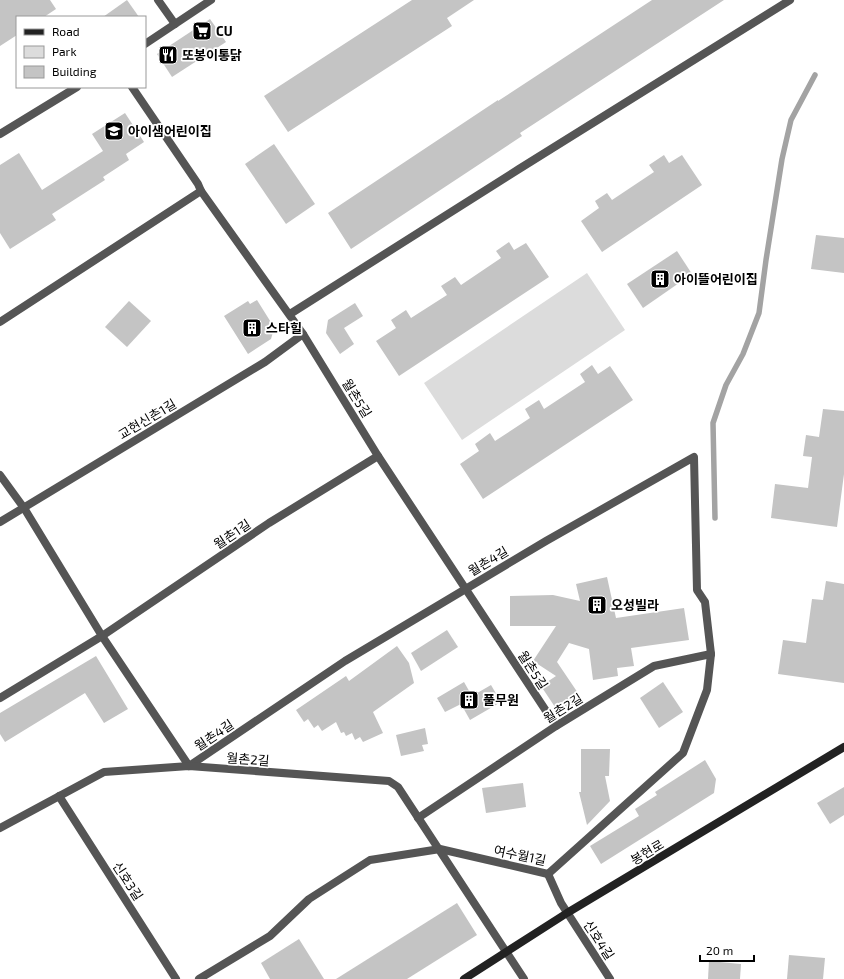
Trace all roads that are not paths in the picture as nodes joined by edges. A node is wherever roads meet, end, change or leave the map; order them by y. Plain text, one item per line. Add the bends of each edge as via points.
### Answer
1 (158, 0) edge
2 (211, 0) edge
3 (790, 0) edge
4 (175, 24) junction
5 (146, 43) edge
6 (75, 88) edge
7 (133, 88) edge
8 (0, 134) edge
9 (202, 192) junction
10 (290, 314) junction
11 (0, 322) edge
12 (303, 334) junction
13 (378, 456) junction
14 (0, 475) edge
15 (24, 508) junction
16 (0, 522) edge
17 (466, 588) junction
18 (697, 590) joint
19 (102, 636) junction
20 (711, 654) junction
21 (0, 698) edge
22 (556, 726) junction
23 (844, 747) edge
24 (189, 766) junction
25 (59, 796) junction
26 (418, 818) junction
27 (0, 828) edge
28 (440, 850) junction
29 (548, 874) junction
30 (567, 913) junction
31 (507, 951) junction
32 (176, 979) edge
33 (199, 979) edge
34 (464, 979) edge
35 (524, 979) edge
36 (610, 979) edge

1 - 4 street
2 - 4 street
3 - 10 street
4 - 5 street
6 - 8 street
7 - 9 street, 월촌5길
9 - 10 street, 월촌5길
9 - 11 street
10 - 12 street, 월촌5길
12 - 13 street, 월촌5길
12 - 15 street, 교현신촌1길 via 265,362
13 - 17 street, 월촌5길
13 - 19 street, 월촌1길 via 269,523
14 - 15 street
15 - 16 street, 교현신촌1길
15 - 19 street
17 - 18 street, 월촌4길 via 694,457
17 - 22 street, 월촌5길
17 - 24 street, 월촌4길 via 345,661
18 - 20 street, 여수월1길 via 705,602
19 - 21 street, 월촌1길
19 - 24 street
20 - 22 street, 월촌2길 via 654,666
20 - 29 street, 여수월1길 via 707,690 683,753
22 - 26 street, 월촌2길
23 - 30 street, 봉현로
24 - 25 street, 월촌2길 via 104,772
24 - 26 street, 월촌2길 via 389,781 398,787
25 - 27 street, 월촌2길
25 - 32 street, 신호3길
26 - 28 street, 월촌2길
28 - 29 street, 여수월1길
28 - 31 street, 월촌2길
28 - 33 street, 여수월1길 via 370,860 309,899 270,936
29 - 30 street, 신호4길
30 - 31 street, 봉현로
30 - 36 street, 신호4길
31 - 34 street, 봉현로
31 - 35 street, 월촌2길

